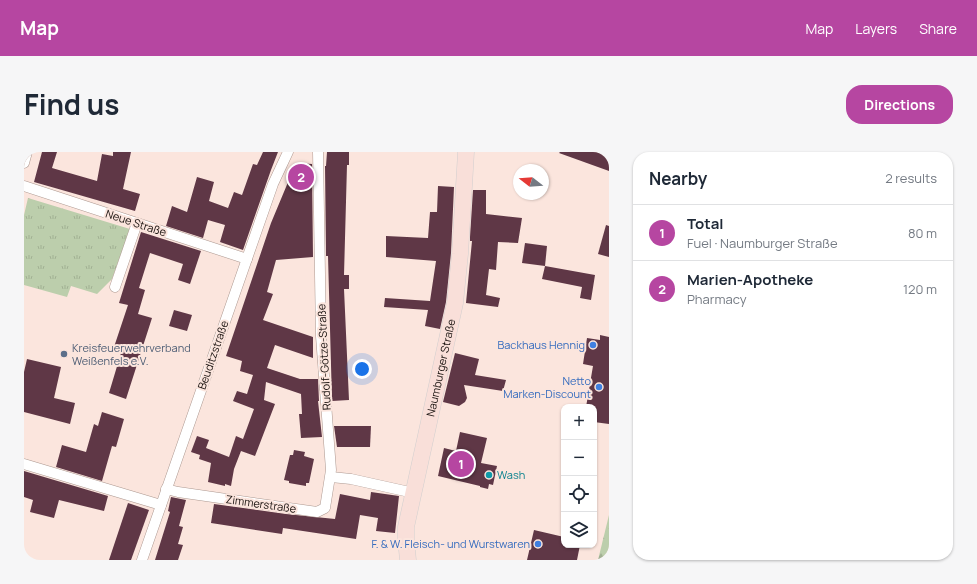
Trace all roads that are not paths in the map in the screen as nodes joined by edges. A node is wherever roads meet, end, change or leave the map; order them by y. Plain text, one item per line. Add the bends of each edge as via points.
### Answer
1 (27, 152) edge
2 (288, 152) edge
3 (318, 152) edge
4 (466, 152) edge
5 (473, 152) edge
6 (24, 163) edge
7 (464, 175) junction
8 (24, 186) edge
9 (137, 223) junction
10 (247, 259) junction
11 (115, 287) dead end
12 (24, 464) edge
13 (331, 477) junction
14 (166, 489) junction
15 (414, 493) junction
16 (161, 505) junction
17 (142, 560) edge
18 (408, 560) edge

1 - 6 street
2 - 10 street, Beuditzstraße via 273,184
3 - 13 street, Rudolf-Götze-Straße via 321,336
4 - 7 main road, Naumburger Straße
5 - 7 main road
7 - 15 main road, Naumburger Straße via 455,303
8 - 9 street, Neue Straße
9 - 10 street, Neue Straße
9 - 11 street
10 - 14 street, Beuditzstraße
12 - 16 street
13 - 14 street, Zimmerstraße via 324,508 317,512
13 - 15 street
14 - 16 street, Beuditzstraße
15 - 18 main road, Naumburger Straße via 406,527
16 - 17 street, Beuditzstraße

